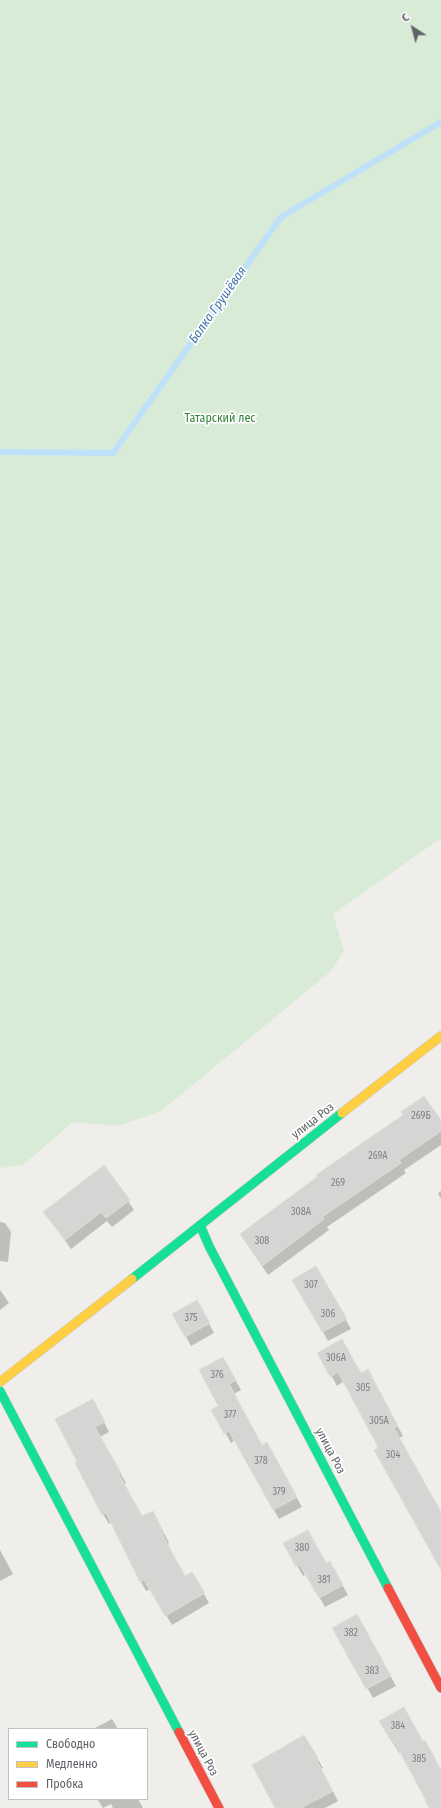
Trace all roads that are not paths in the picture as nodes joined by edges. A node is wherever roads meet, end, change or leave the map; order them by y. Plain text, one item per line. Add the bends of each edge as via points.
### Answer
1 (441, 1037) edge
2 (200, 1225) junction
3 (0, 1382) edge
4 (0, 1391) edge
5 (441, 1688) edge
6 (219, 1808) edge

1 - 2 street, улица Роз
2 - 3 street, улица Роз
2 - 5 street, улица Роз
4 - 6 street, улица Роз

